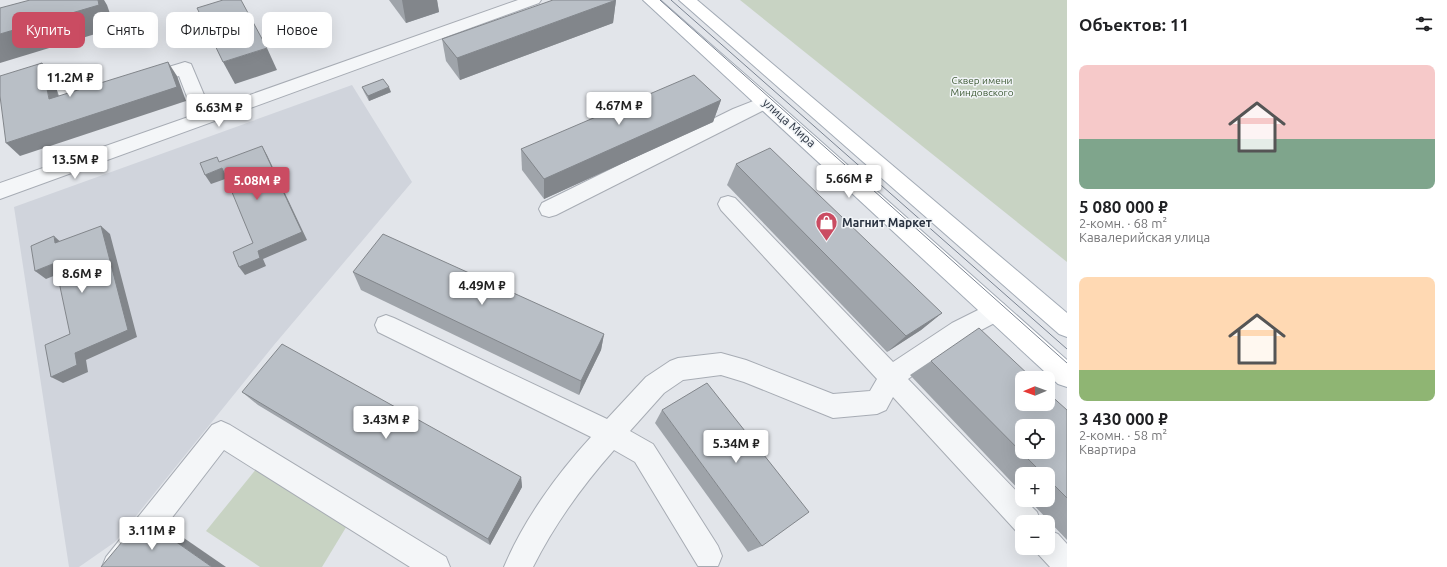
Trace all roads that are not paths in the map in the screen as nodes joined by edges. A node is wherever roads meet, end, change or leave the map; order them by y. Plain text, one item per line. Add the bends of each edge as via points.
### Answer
1 (533, 0) edge
2 (651, 0) edge
3 (687, 0) edge
4 (31, 79) edge
5 (127, 86) edge
6 (106, 92) edge
7 (766, 102) junction
8 (204, 118) junction
9 (0, 191) edge
10 (728, 204) dead end
11 (549, 209) dead end
12 (996, 311) junction
13 (386, 325) dead end
14 (1067, 327) edge
15 (1067, 376) edge
16 (891, 378) junction
17 (611, 434) junction
18 (1020, 515) edge
19 (1055, 551) edge
20 (708, 556) dead end
21 (1067, 564) edge
22 (116, 567) edge
23 (436, 567) edge
24 (518, 567) edge

1 - 8 street
2 - 7 main road, улица Мира
3 - 14 main road
4 - 6 street via 58,71 70,103
5 - 8 street via 185,68
7 - 11 street
7 - 12 main road, улица Мира
8 - 9 street
10 - 16 street
12 - 15 main road, улица Мира
12 - 16 street via 960,330
13 - 17 street
16 - 17 street via 877,402 833,406 746,371 720,364 678,369 656,385
16 - 18 street
17 - 20 street via 644,453
17 - 24 street via 554,505 526,549
19 - 21 street
22 - 23 street via 221,434

